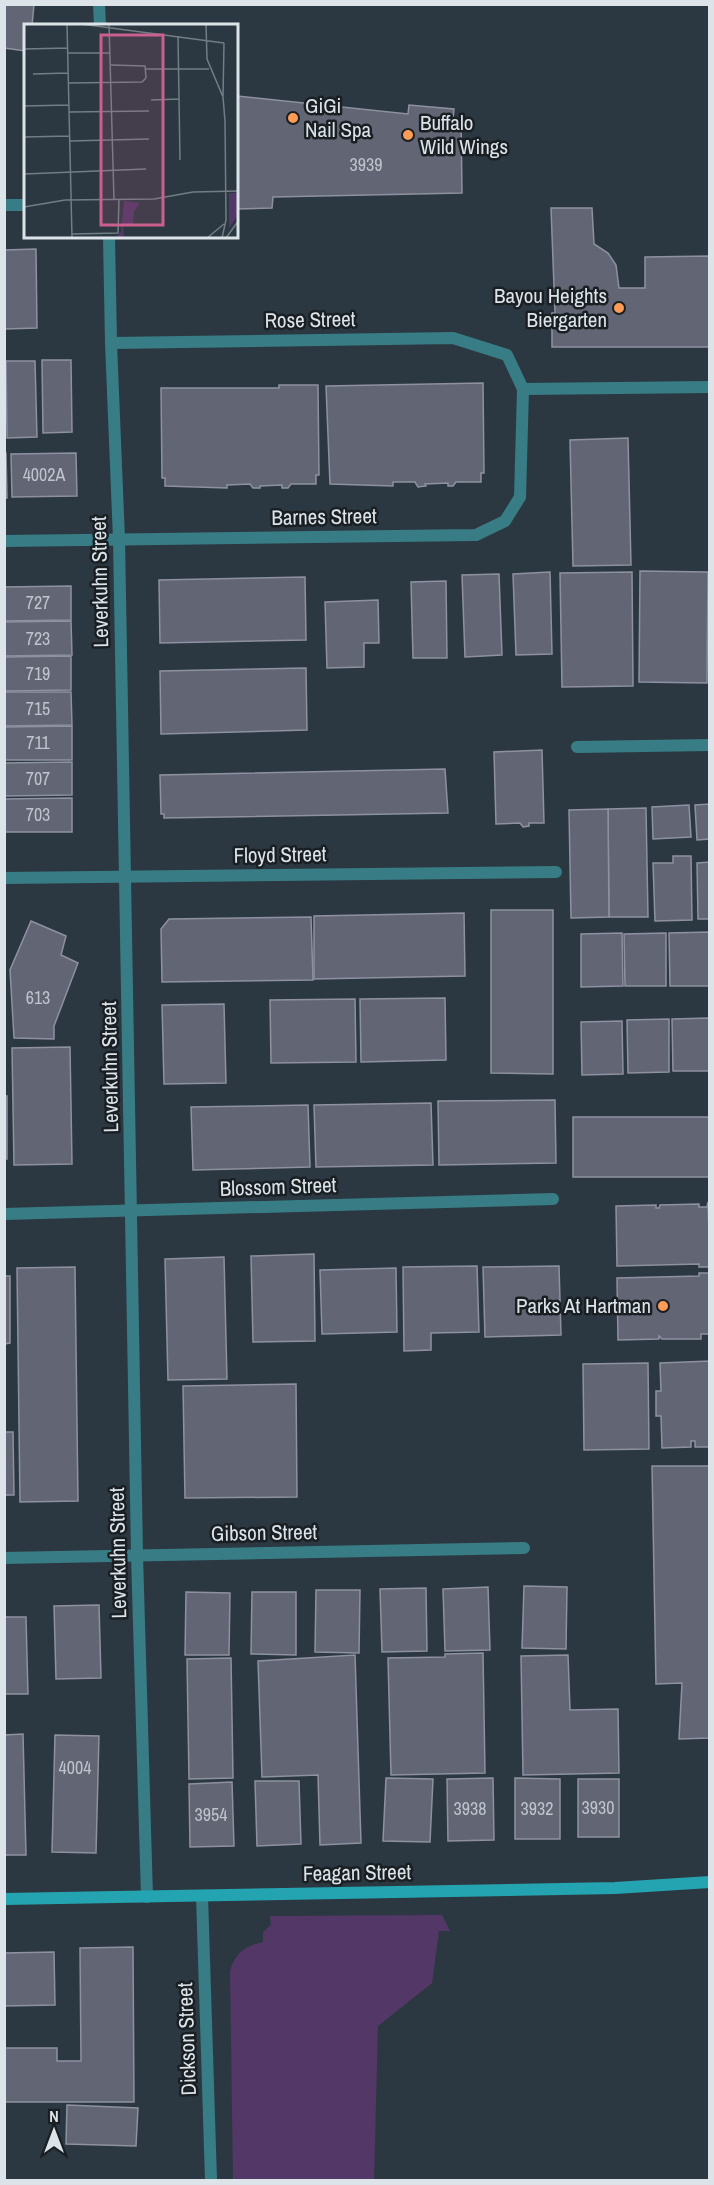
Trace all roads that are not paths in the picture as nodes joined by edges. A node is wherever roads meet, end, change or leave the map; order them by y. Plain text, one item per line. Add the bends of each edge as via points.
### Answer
1 (99, 4) edge
2 (100, 24) edge
3 (4, 205) edge
4 (24, 205) edge
5 (109, 238) edge
6 (111, 343) junction
7 (507, 355) joint
8 (710, 387) edge
9 (523, 389) junction
10 (119, 539) junction
11 (4, 541) edge
12 (710, 745) edge
13 (577, 747) dead end
14 (556, 872) dead end
15 (125, 876) junction
16 (4, 878) edge
17 (553, 1199) dead end
18 (133, 1211) junction
19 (4, 1214) edge
20 (524, 1548) dead end
21 (137, 1555) junction
22 (4, 1558) edge
23 (710, 1882) edge
24 (202, 1896) junction
25 (147, 1897) junction
26 (4, 1899) edge
27 (211, 2181) edge

1 - 2 street
3 - 4 street
5 - 6 street, Leverkuhn Street
6 - 7 street, Rose Street via 453,338
6 - 10 street, Leverkuhn Street
7 - 9 street, Barnes Street
8 - 9 street
9 - 10 street, Barnes Street via 520,497 505,521 476,535
10 - 11 street, Barnes Street
10 - 15 street, Leverkuhn Street
12 - 13 street
14 - 15 street, Floyd Street
15 - 16 street, Floyd Street
15 - 18 street, Leverkuhn Street
17 - 18 street, Blossom Street
18 - 19 street, Blossom Street
18 - 21 street, Leverkuhn Street
20 - 21 street, Gibson Street
21 - 22 street, Gibson Street
21 - 25 street, Leverkuhn Street
23 - 24 street, Feagan Street via 615,1888
24 - 25 street, Feagan Street
24 - 27 street, Dickson Street
25 - 26 street, Feagan Street

